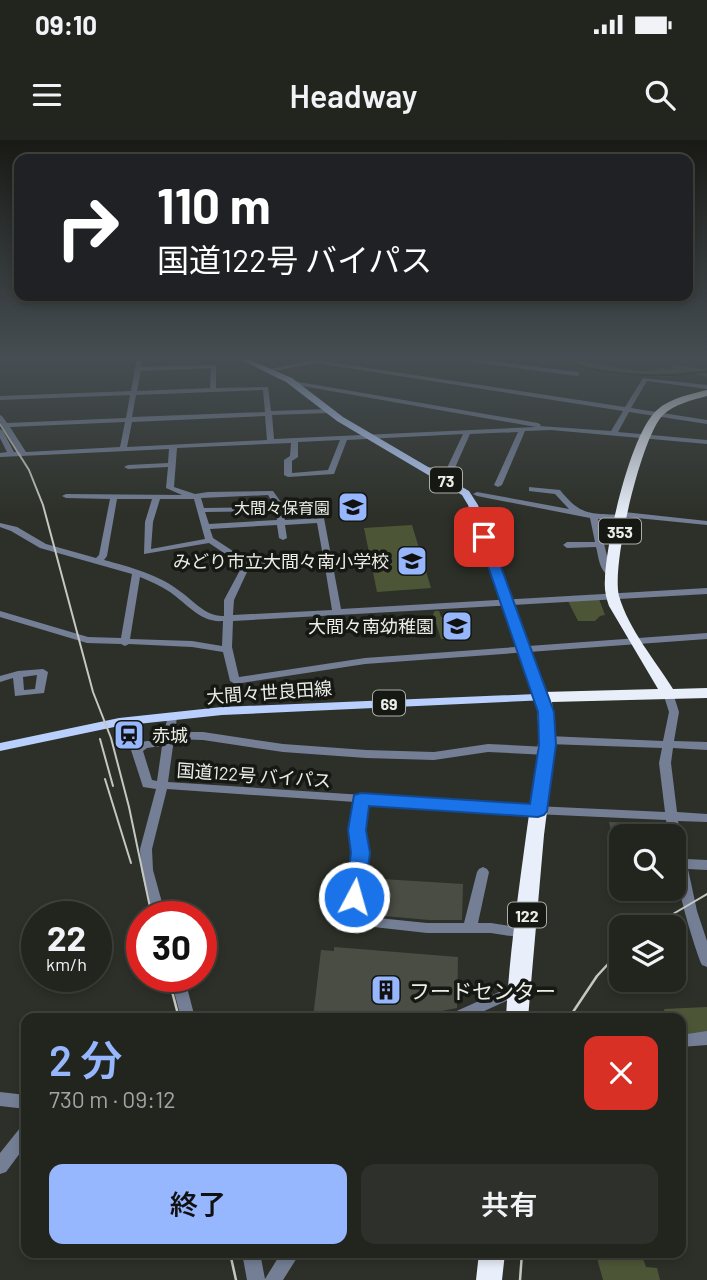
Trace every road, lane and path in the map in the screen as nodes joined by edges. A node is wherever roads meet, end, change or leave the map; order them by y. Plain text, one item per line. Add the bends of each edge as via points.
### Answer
1 (130, 410) edge
2 (268, 410) edge
3 (450, 410) edge
4 (621, 410) edge
5 (663, 410) edge
6 (330, 411) joint
7 (626, 411) junction
8 (268, 414) junction
9 (656, 415) junction
10 (0, 417) edge
11 (128, 420) junction
12 (707, 422) edge
13 (2, 428) edge
14 (551, 428) junction
15 (522, 431) junction
16 (467, 433) junction
17 (613, 434) junction
18 (371, 436) junction
19 (646, 437) junction
20 (344, 439) junction
21 (295, 442) junction
22 (707, 442) edge
23 (271, 443) junction
24 (173, 448) junction
25 (124, 450) junction
26 (12, 454) junction
27 (24, 454) junction
28 (0, 455) edge
29 (171, 465) junction
30 (128, 467) dead end
31 (428, 469) junction
32 (532, 489) dead end
33 (472, 494) junction
34 (66, 496) dead end
35 (114, 496) junction
36 (157, 496) junction
37 (197, 497) junction
38 (280, 509) junction
39 (201, 510) junction
40 (623, 515) junction
41 (592, 517) junction
42 (281, 523) junction
43 (707, 523) edge
44 (0, 524) edge
45 (206, 527) junction
46 (283, 538) dead end
47 (210, 540) junction
48 (601, 544) junction
49 (567, 545) dead end
50 (328, 558) junction
51 (99, 560) junction
52 (240, 564) junction
53 (136, 573) junction
54 (610, 573) junction
55 (707, 591) edge
56 (613, 597) junction
57 (507, 604) junction
58 (337, 613) junction
59 (0, 614) edge
60 (229, 620) junction
61 (707, 636) edge
62 (636, 640) junction
63 (125, 643) junction
64 (524, 649) junction
65 (227, 650) junction
66 (18, 674) dead end
67 (0, 679) edge
68 (707, 693) edge
69 (667, 694) junction
70 (543, 696) junction
71 (172, 717) junction
72 (170, 739) junction
73 (1, 744) edge
74 (667, 744) junction
75 (548, 746) junction
76 (707, 746) edge
77 (162, 786) junction
78 (361, 799) junction
79 (538, 811) junction
80 (671, 816) junction
81 (707, 818) edge
82 (673, 824) edge
83 (707, 865) edge
84 (686, 867) edge
85 (483, 872) dead end
86 (686, 889) edge
87 (155, 901) edge
88 (470, 927) junction
89 (524, 933) junction
90 (707, 961) edge
91 (520, 988) junction
92 (181, 992) edge
93 (187, 1013) edge
94 (466, 1013) edge
95 (518, 1013) edge
96 (707, 1038) edge
97 (686, 1040) edge
98 (0, 1099) edge
99 (21, 1101) edge
100 (21, 1139) edge
101 (0, 1166) edge
102 (252, 1258) edge
103 (288, 1258) edge
104 (491, 1258) edge
105 (257, 1280) edge
106 (273, 1280) edge
107 (489, 1280) edge

1 - 11 street
2 - 8 street
3 - 14 street
4 - 7 street
5 - 9 highway
6 - 8 street
6 - 18 main road, 73
7 - 9 street
7 - 17 street
8 - 11 street
8 - 23 street
9 - 12 street
9 - 19 highway, 353
10 - 13 street
11 - 13 street
11 - 25 street
13 - 26 street
13 - 27 street
14 - 15 street
14 - 17 street
15 - 16 street
15 - 33 street via 498,496
16 - 18 street
16 - 31 street via 450,470
17 - 19 street
18 - 20 street
18 - 31 main road, 73
19 - 22 street
19 - 40 highway, 353
20 - 21 street
20 - 21 street via 331,472 288,475
21 - 23 street
23 - 24 street
24 - 25 street
24 - 29 street
25 - 27 street
26 - 27 street
26 - 28 street
29 - 30 street
29 - 37 street via 170,488
31 - 33 main road, 73
32 - 41 street via 557,492 569,508
33 - 41 street
33 - 57 main road, 73
34 - 35 street
35 - 36 street
35 - 51 street
36 - 37 street
36 - 47 street via 147,552
37 - 38 street via 269,493
37 - 39 street
38 - 39 street
38 - 42 street
39 - 45 street
40 - 41 street
40 - 43 street
40 - 54 highway, 353
41 - 48 street
42 - 45 street
42 - 46 street
42 - 50 street via 321,520
44 - 51 street via 20,530 41,545
45 - 47 street
47 - 52 street
48 - 49 street
48 - 54 street
50 - 52 street
50 - 58 street
51 - 53 street
52 - 60 street via 243,574 230,595
53 - 60 street via 176,590 209,617
53 - 63 street
54 - 56 highway, 353
55 - 56 street
56 - 57 street
56 - 62 highway, 353
57 - 58 street
57 - 64 main road, 73
58 - 60 street
59 - 63 street via 78,638
60 - 65 street
61 - 62 street
62 - 64 street
62 - 69 highway, 353
63 - 65 street via 192,644
64 - 65 street via 345,663 235,681
64 - 70 main road, 73
66 - 67 street
68 - 69 highway
69 - 70 highway
69 - 74 street via 674,717
70 - 71 main road, 大間々世良田線 / 69 via 245,709
70 - 75 highway, 122
71 - 72 street, 国道122号 バイパス
71 - 73 main road, 大間々世良田線 / 69 via 105,724
72 - 75 street via 203,736 275,747 434,756
72 - 77 street, 国道122号 バイパス
72 - 77 street via 137,750 145,782
74 - 75 street
74 - 76 street
74 - 80 street
75 - 79 highway, 122
77 - 78 street, 国道122号 バイパス
77 - 87 street via 146,849
78 - 79 street, 国道122号 バイパス
78 - 88 street via 352,920 427,928
79 - 80 street, 国道122号 バイパス
79 - 89 highway, 122
80 - 81 street, 国道122号 バイパス
80 - 82 street
83 - 84 street
85 - 88 street
86 - 90 street
88 - 89 street
89 - 91 highway, 122
91 - 94 street
91 - 95 highway, 122
92 - 93 street
96 - 97 street
98 - 99 street
100 - 101 street
102 - 105 street
103 - 106 street
104 - 107 highway

